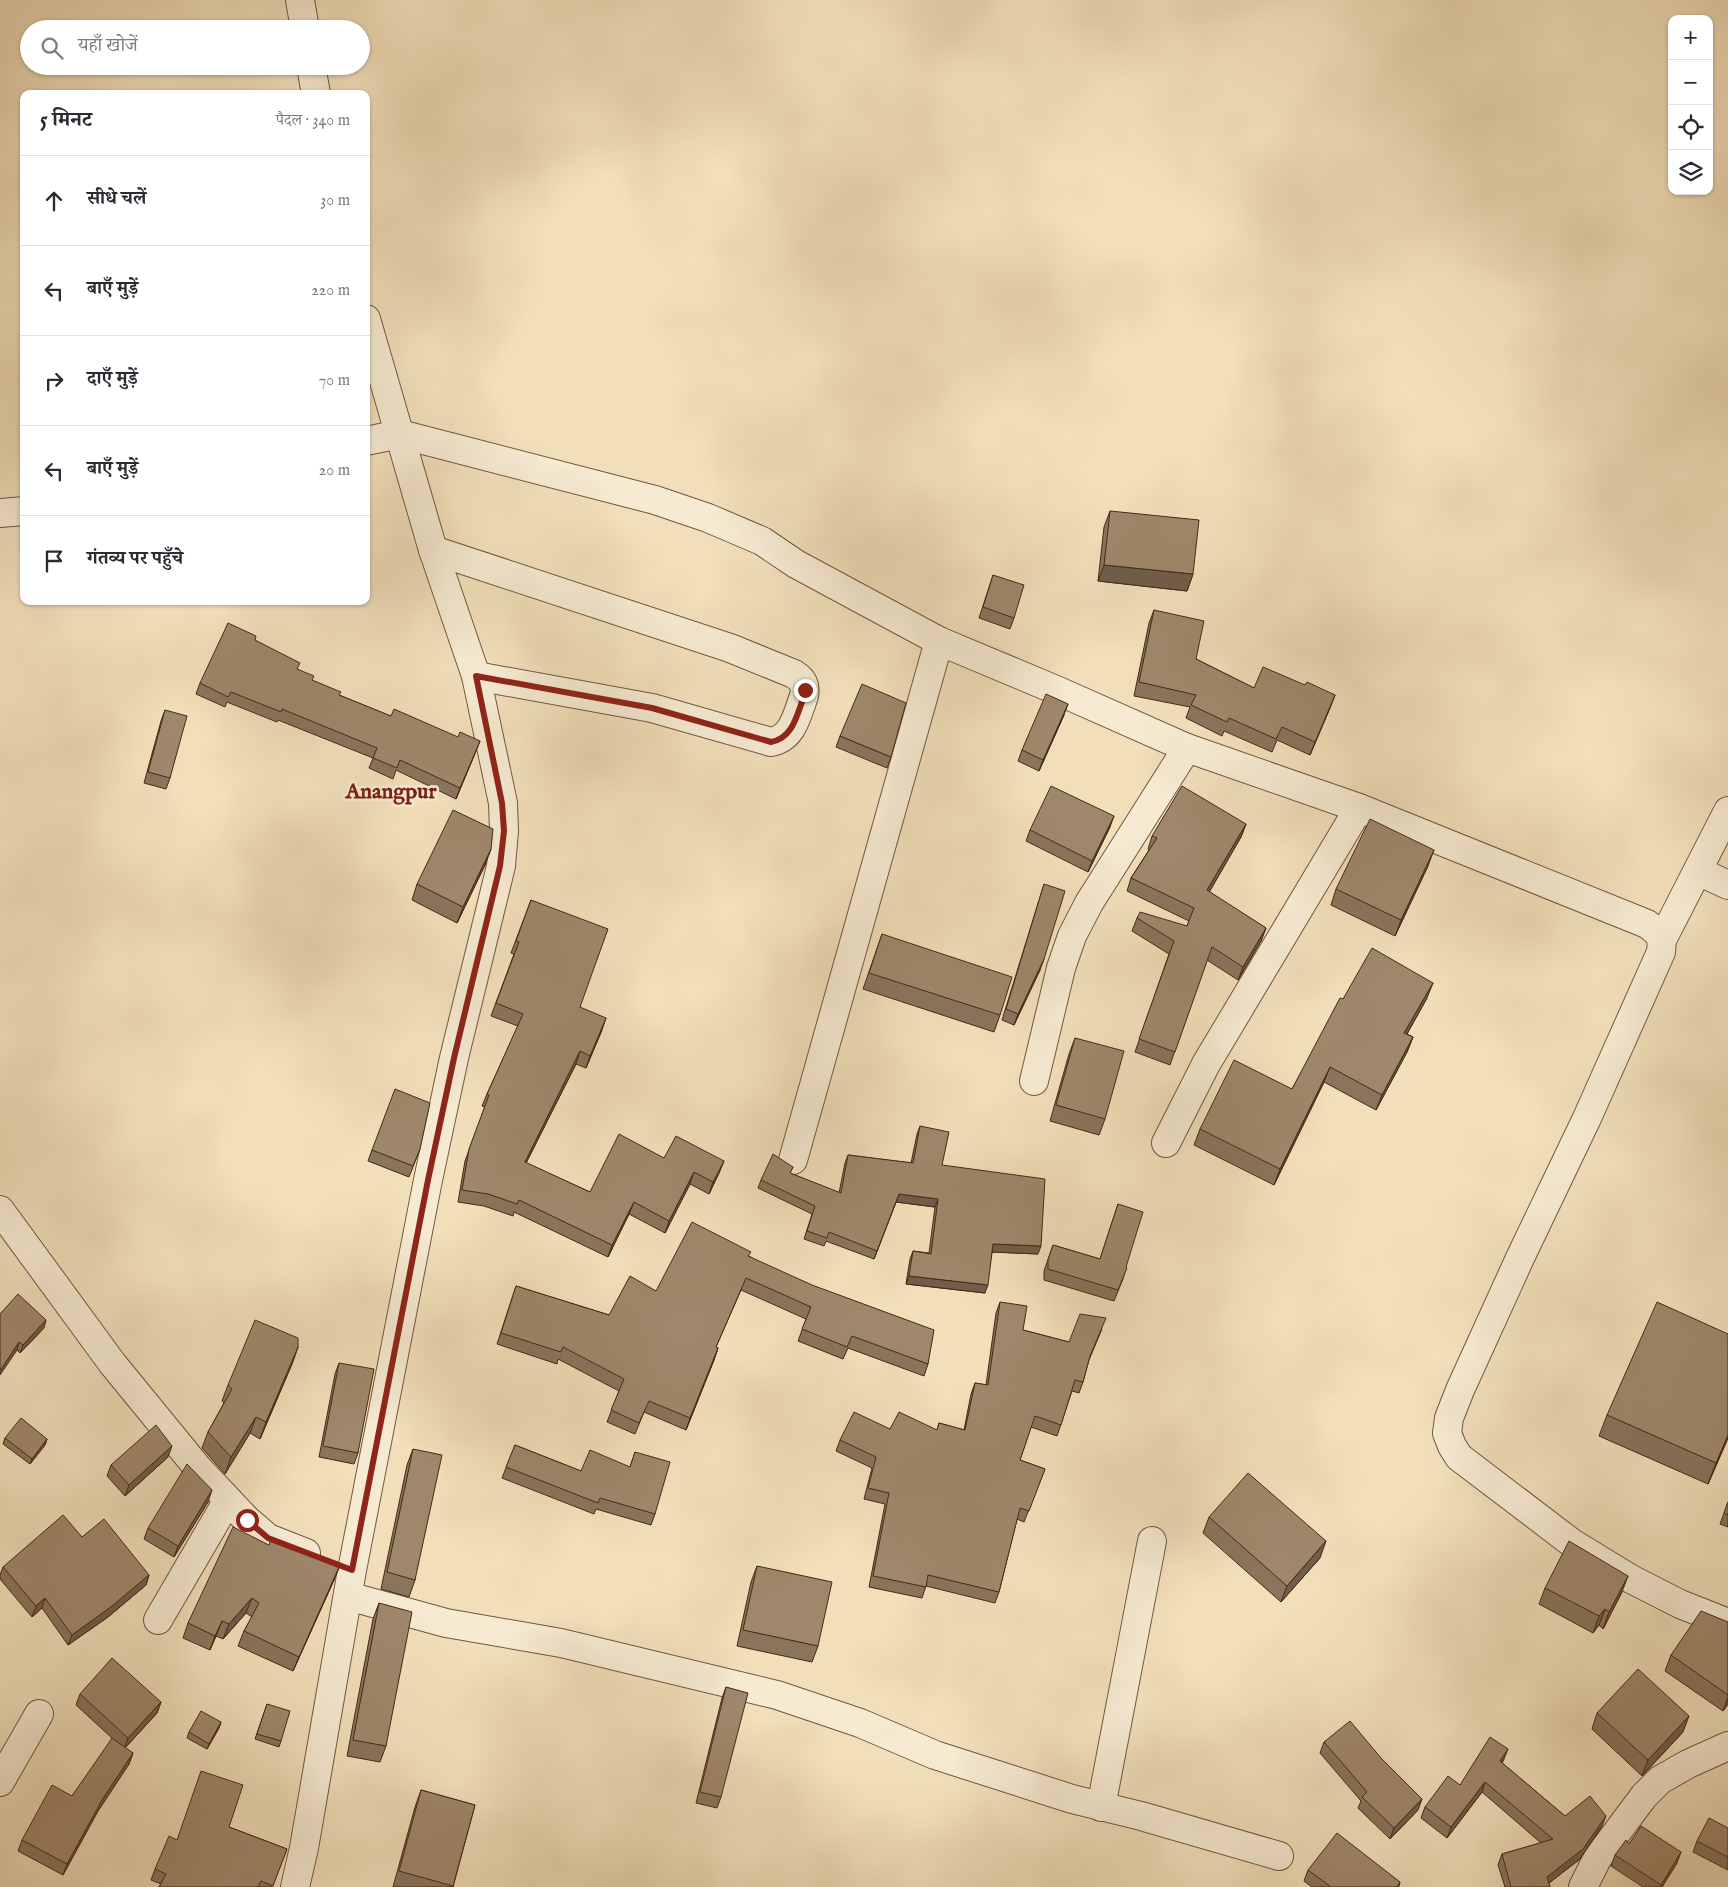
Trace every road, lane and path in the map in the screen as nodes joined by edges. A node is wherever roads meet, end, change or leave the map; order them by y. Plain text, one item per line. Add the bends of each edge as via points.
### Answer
1 (300, 0) edge
2 (303, 20) edge
3 (313, 75) edge
4 (315, 90) edge
5 (370, 333) edge
6 (400, 434) junction
7 (370, 441) edge
8 (20, 511) edge
9 (0, 512) edge
10 (433, 550) junction
11 (938, 641) junction
12 (476, 676) junction
13 (1187, 748) junction
14 (1359, 808) junction
15 (1728, 811) edge
16 (1698, 871) junction
17 (1728, 885) edge
18 (1662, 940) junction
19 (1034, 1082) dead end
20 (1166, 1143) dead end
21 (793, 1160) dead end
22 (0, 1210) edge
23 (228, 1500) junction
24 (1152, 1541) dead end
25 (350, 1583) junction
26 (158, 1620) dead end
27 (1728, 1623) edge
28 (39, 1714) dead end
29 (1728, 1746) edge
30 (0, 1782) edge
31 (1100, 1806) junction
32 (1279, 1856) dead end
33 (295, 1887) edge
34 (1583, 1887) edge

1 - 2 street
3 - 4 street
5 - 6 street
6 - 7 street
6 - 10 street
6 - 11 street via 655,500 708,518 762,541 796,564
8 - 9 street
10 - 12 street
10 - 12 street via 730,648 794,674 805,690 788,734 771,742 652,708
11 - 13 street
11 - 21 street
12 - 25 street via 502,803 504,831 500,866 428,1180
13 - 14 street
13 - 19 street via 1088,903 1072,936 1061,968
14 - 18 street via 1647,924 1657,931
14 - 20 street via 1206,1064
15 - 16 street
16 - 17 street
16 - 18 street
18 - 27 street via 1661,952 1587,1118 1460,1390 1449,1418 1447,1434 1459,1457 1572,1543 1631,1579
22 - 23 street via 112,1363
23 - 25 street via 268,1538
23 - 26 street
24 - 31 street
25 - 31 street via 446,1623 562,1642 777,1695 860,1723 935,1754
25 - 33 street
28 - 30 street
29 - 34 street via 1660,1780 1644,1796 1597,1859
31 - 32 street

